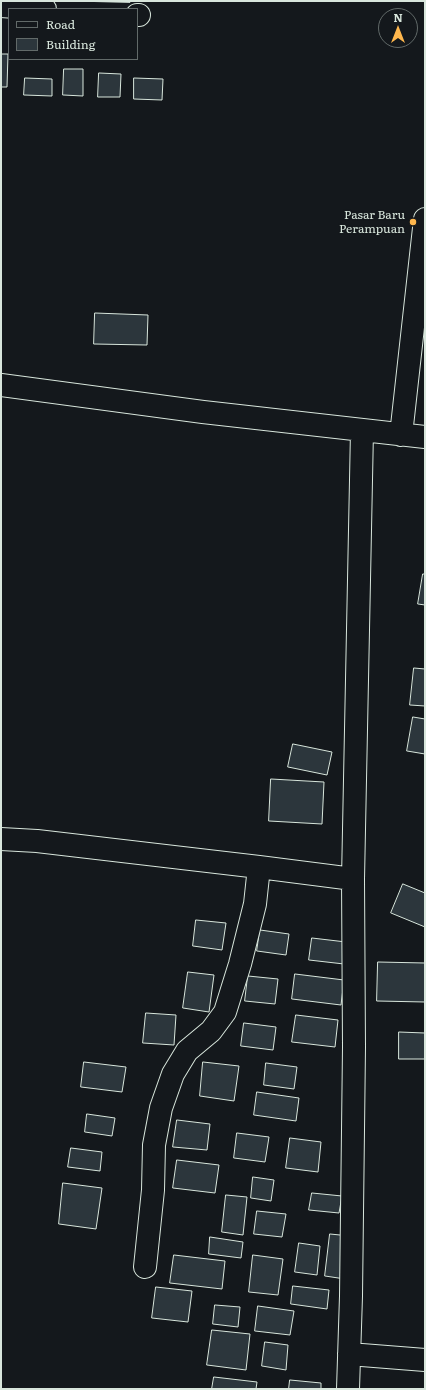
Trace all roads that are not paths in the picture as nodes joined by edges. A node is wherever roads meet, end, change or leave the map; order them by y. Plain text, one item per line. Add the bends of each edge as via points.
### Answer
1 (1, 6) edge
2 (30, 8) edge
3 (425, 219) edge
4 (1, 385) edge
5 (362, 430) junction
6 (401, 435) junction
7 (425, 437) edge
8 (1, 839) edge
9 (259, 867) junction
10 (353, 879) junction
11 (145, 1268) dead end
12 (349, 1354) junction
13 (425, 1360) edge
14 (348, 1389) edge

1 - 2 street
3 - 6 street
4 - 5 street
5 - 6 street
5 - 10 street
6 - 7 street
8 - 9 street
9 - 10 street
9 - 11 street via 254,904 240,964 225,1012 211,1031 187,1051 173,1074 161,1108 154,1145 153,1190
10 - 12 street via 354,1047
12 - 13 street
12 - 14 street

